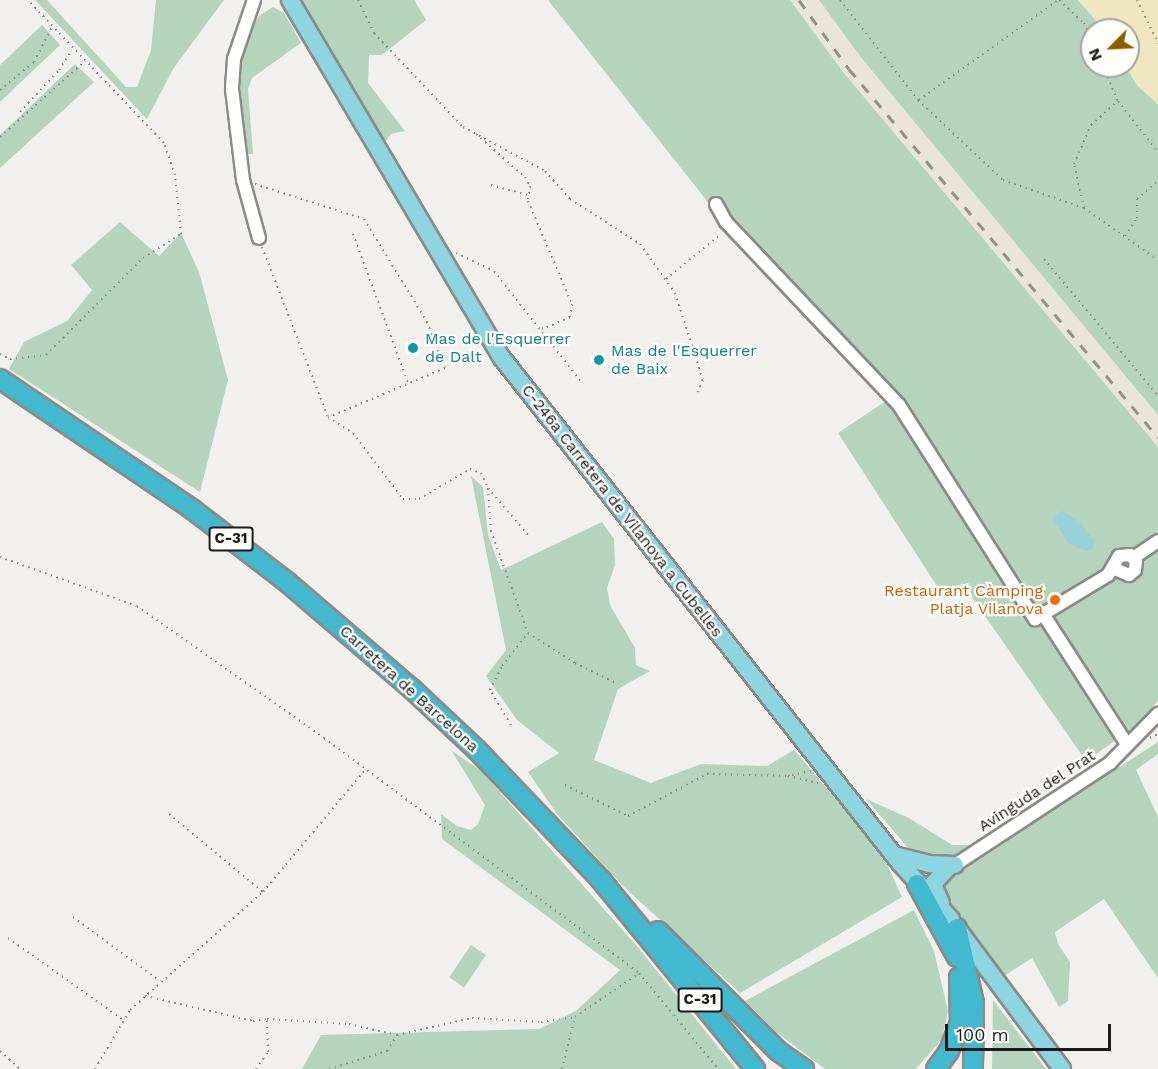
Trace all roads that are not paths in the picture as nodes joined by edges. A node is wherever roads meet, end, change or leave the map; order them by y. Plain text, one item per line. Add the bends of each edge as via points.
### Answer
1 (288, 0) edge
2 (256, 2) edge
3 (716, 204) dead end
4 (259, 238) road end
5 (0, 379) edge
6 (1158, 541) edge
7 (1045, 617) junction
8 (1158, 714) edge
9 (1127, 744) junction
10 (894, 855) junction
11 (929, 864) junction
12 (952, 866) junction
13 (601, 880) junction
14 (914, 881) junction
15 (954, 923) junction
16 (952, 949) junction
17 (970, 979) junction
18 (755, 1069) edge
19 (804, 1069) edge
20 (936, 1069) edge
21 (973, 1069) edge
22 (1062, 1069) edge

1 - 10 main road, C-246a Carretera de Vilanova a Cubelles via 502,358
2 - 4 street via 234,59 232,80 243,180
3 - 7 street via 730,227 898,405 1035,619
5 - 13 highway, Carretera de Barcelona / C-31 via 192,510 341,627 476,749
6 - 7 street via 1133,558 1133,573 1123,576 1115,569
7 - 9 street
8 - 9 street, Avinguda del Prat
9 - 12 street, Avinguda del Prat via 1110,763
10 - 11 main road
10 - 14 main road, C-246a Carretera de Vilanova a Cubelles
11 - 12 main road
11 - 14 main road via 917,869
12 - 14 main road
12 - 15 main road via 935,879 933,890
13 - 18 highway, Carretera de Barcelona / C-31
13 - 19 highway via 649,921 778,1051
14 - 15 main road, C-246a Carretera de Vilanova a Cubelles
14 - 16 highway
15 - 17 highway
15 - 22 main road
16 - 17 highway
16 - 20 highway via 961,990 960,1023 950,1051
17 - 21 highway via 976,1030

